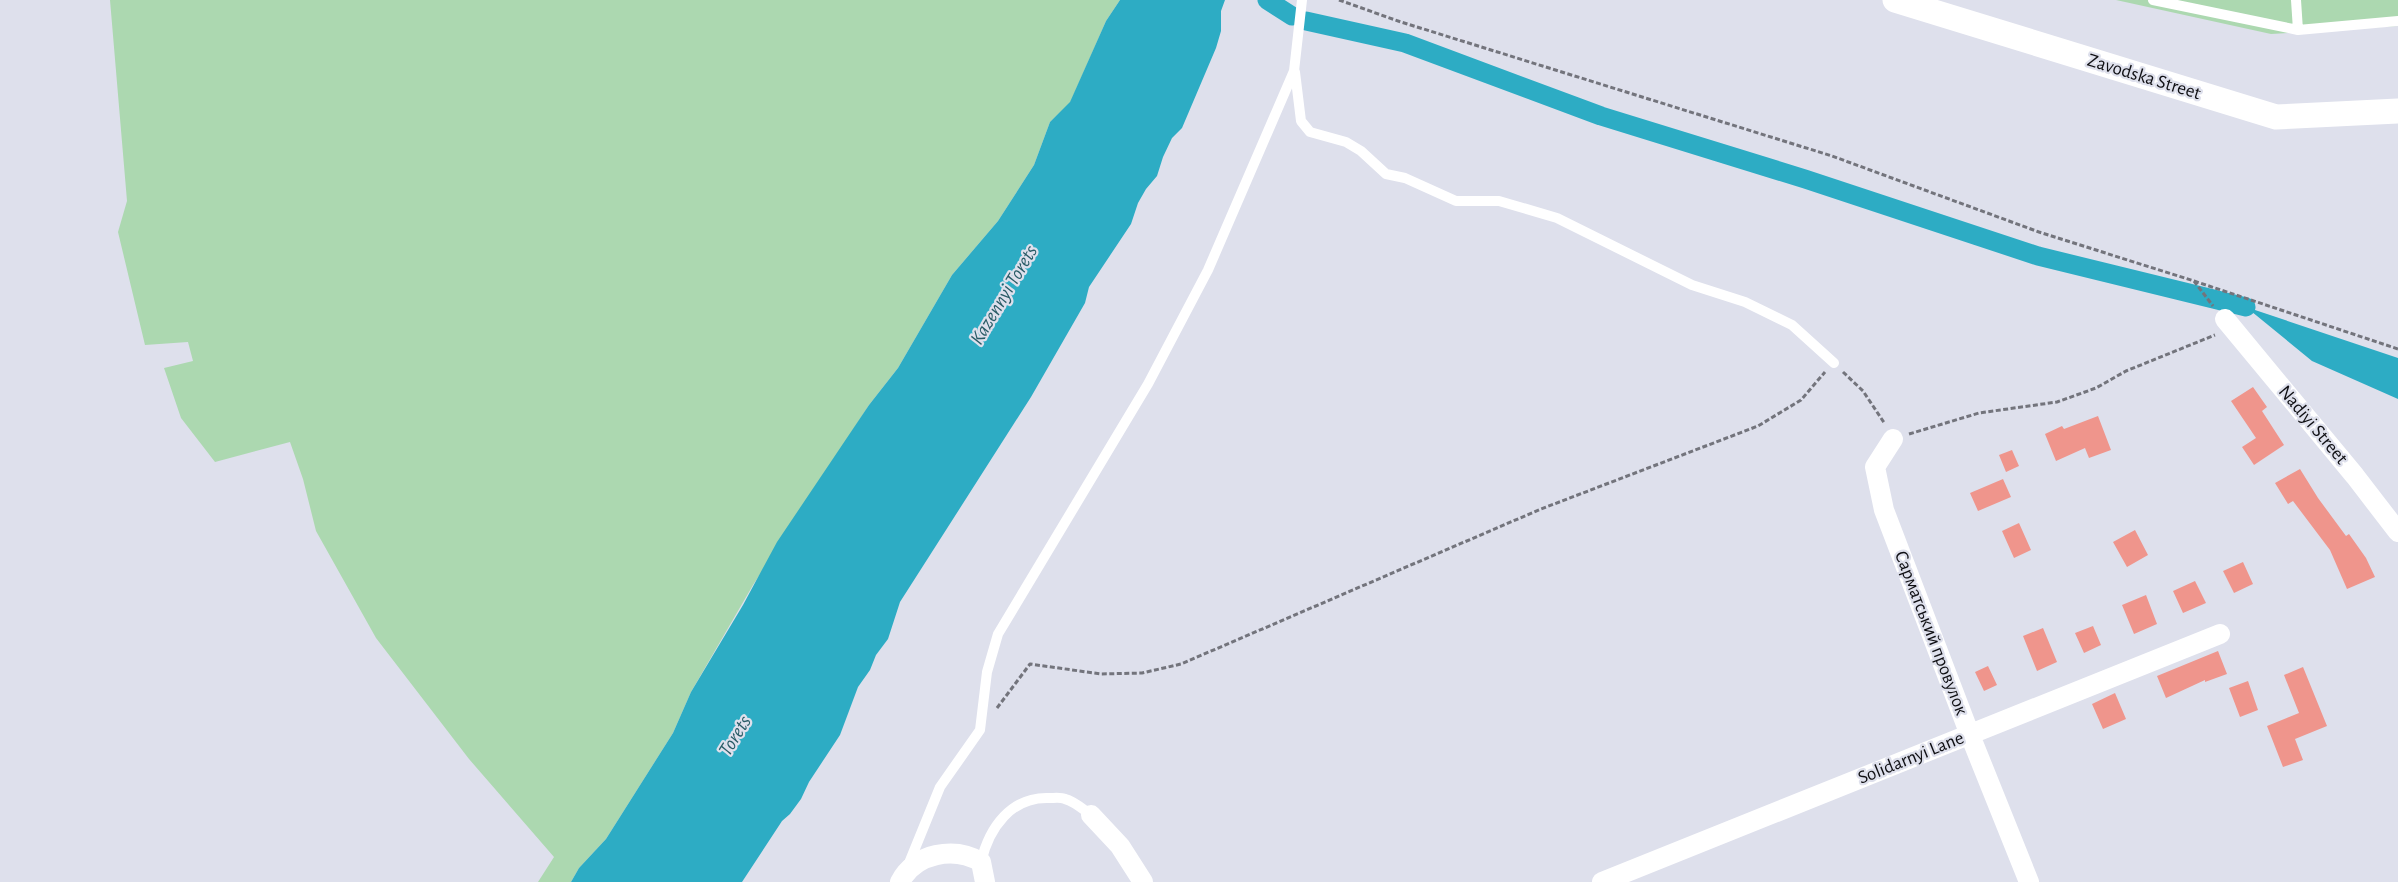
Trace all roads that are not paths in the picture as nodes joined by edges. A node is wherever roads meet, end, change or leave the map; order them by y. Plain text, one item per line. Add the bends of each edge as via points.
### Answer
1 (1302, 0) edge
2 (1895, 0) edge
3 (2153, 0) edge
4 (2296, 0) edge
5 (2398, 20) edge
6 (2298, 30) junction
7 (1294, 71) junction
8 (2398, 111) edge
9 (2229, 324) road end
10 (1834, 363) road end
11 (1893, 439) road end
12 (2398, 532) edge
13 (2220, 634) dead end
14 (1970, 734) junction
15 (1091, 815) joint
16 (981, 862) junction
17 (902, 879) edge
18 (985, 882) edge
19 (1143, 882) edge
20 (1602, 882) edge
21 (2029, 882) edge

1 - 7 lane
2 - 8 street, Zavodska Street via 2276,117
3 - 6 lane
4 - 6 lane
5 - 6 lane
7 - 10 lane via 1301,121 1310,132 1346,142 1386,174 1405,178 1456,201 1499,201 1558,218 1692,284 1745,302 1792,325
7 - 17 lane via 1208,270 1148,384 998,634 987,672 980,730 940,787
9 - 12 street, Nadiyi Street
11 - 14 street, Сарматський провулок via 1875,467 1884,510
13 - 14 street, Solidarnyi Lane
14 - 20 street, Solidarnyi Lane
14 - 21 street, Сарматський провулок
15 - 16 lane via 1065,799 1023,801 1002,817 991,833
15 - 19 street via 1120,846
16 - 17 street via 959,854 937,855 914,863
16 - 18 street

